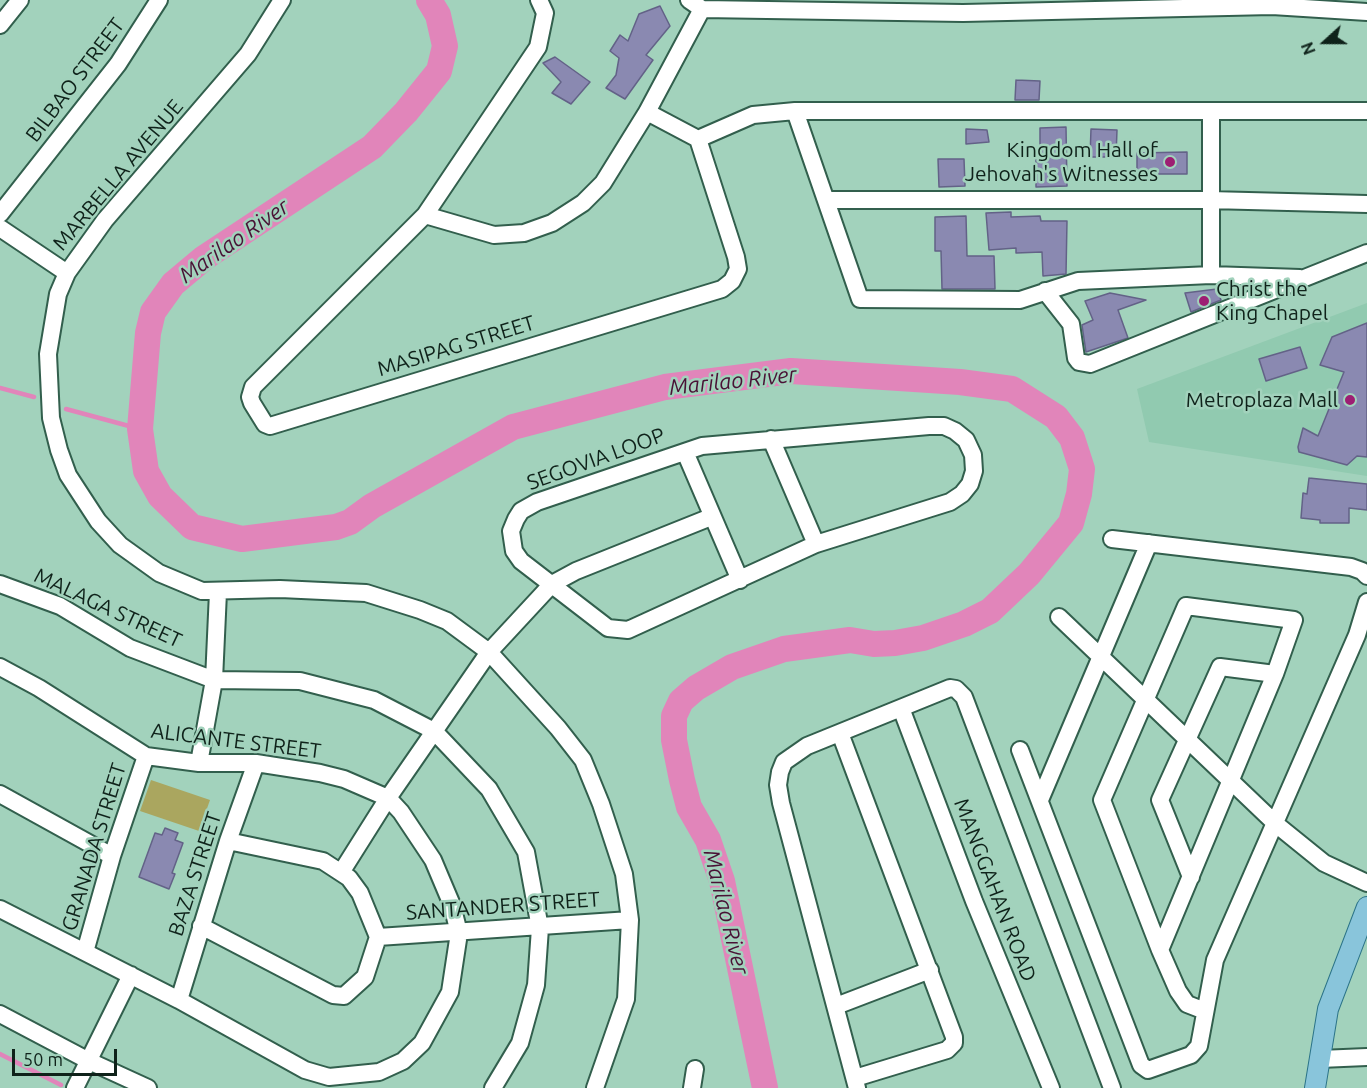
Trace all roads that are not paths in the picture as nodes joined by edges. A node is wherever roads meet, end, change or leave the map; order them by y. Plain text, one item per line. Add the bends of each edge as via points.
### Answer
1 (21, 0) edge
2 (159, 0) edge
3 (282, 0) edge
4 (539, 0) edge
5 (696, 4) edge
6 (1367, 12) edge
7 (0, 26) edge
8 (795, 111) junction
9 (1211, 111) junction
10 (1367, 111) edge
11 (647, 112) junction
12 (698, 139) junction
13 (826, 200) junction
14 (1209, 200) junction
15 (1367, 204) edge
16 (0, 214) edge
17 (425, 215) junction
18 (0, 228) edge
19 (1367, 253) edge
20 (67, 273) junction
21 (1211, 275) junction
22 (1300, 278) junction
23 (1045, 291) junction
24 (771, 439) junction
25 (685, 452) junction
26 (711, 516) junction
27 (1112, 539) dead end
28 (1149, 543) junction
29 (816, 544) junction
30 (1367, 576) edge
31 (740, 580) junction
32 (0, 584) edge
33 (552, 584) junction
34 (218, 592) junction
35 (1367, 602) edge
36 (1059, 617) dead end
37 (489, 652) junction
38 (1101, 657) junction
39 (0, 668) edge
40 (1275, 674) junction
41 (214, 680) junction
42 (1145, 700) junction
43 (900, 708) junction
44 (434, 731) junction
45 (840, 733) junction
46 (1187, 741) junction
47 (1020, 750) dead end
48 (146, 756) junction
49 (199, 763) junction
50 (256, 763) junction
51 (1231, 782) junction
52 (0, 794) edge
53 (388, 798) junction
54 (1040, 800) junction
55 (1276, 825) junction
56 (228, 841) junction
57 (112, 856) junction
58 (342, 871) junction
59 (1191, 877) junction
60 (1367, 883) edge
61 (1367, 907) edge
62 (0, 909) edge
63 (630, 921) junction
64 (201, 926) junction
65 (540, 928) junction
66 (459, 933) junction
67 (378, 937) junction
68 (1160, 950) junction
69 (85, 952) junction
70 (930, 970) junction
71 (131, 975) junction
72 (179, 1000) junction
73 (836, 1006) junction
74 (1205, 1011) junction
75 (0, 1014) edge
76 (1367, 1057) edge
77 (1320, 1059) junction
78 (89, 1061) junction
79 (695, 1069) dead end
80 (856, 1083) edge
81 (75, 1088) edge
82 (148, 1088) edge
83 (493, 1088) edge
84 (595, 1088) edge
85 (692, 1088) edge
86 (1051, 1088) edge
87 (1112, 1088) edge
88 (1315, 1088) edge

1 - 7 street
2 - 16 street, BILBAO STREET via 118,64
3 - 20 street, MARBELLA AVENUE via 248,54 105,220
4 - 17 street via 545,13 538,47
5 - 6 street via 963,13 1272,6
5 - 11 street
8 - 9 street
8 - 12 street via 753,115
8 - 13 street
9 - 10 street
9 - 14 street
11 - 12 street
11 - 17 street via 603,183 583,203 552,223 524,233 494,235
12 - 17 street, MASIPAG STREET via 738,269 722,289 270,426 265,424 250,397 253,387
13 - 14 street
13 - 23 street via 860,299 1020,300
14 - 15 street
14 - 21 street
18 - 20 street
19 - 22 street
20 - 34 street, MARBELLA AVENUE via 58,294 48,354 48,383 51,418 68,476 98,521 127,550 177,581 202,591
21 - 22 street
21 - 23 street via 1078,281
22 - 23 street via 1090,364 1079,363 1071,324
24 - 25 street, SEGOVIA LOOP via 723,442
24 - 29 street
24 - 29 street, SEGOVIA LOOP via 944,426 966,440 973,455 970,484 950,502
25 - 26 street
25 - 33 street, SEGOVIA LOOP via 537,502 521,511 511,531 514,551
26 - 31 street
26 - 33 street
27 - 28 street
28 - 30 street via 1352,567
28 - 38 street
29 - 31 street, SEGOVIA LOOP
31 - 33 street, SEGOVIA LOOP via 621,631 608,628
32 - 41 street, MALAGA STREET via 60,606 130,648
33 - 37 street
34 - 37 street, MARBELLA AVENUE via 280,589 366,594 447,621
34 - 41 street
35 - 55 street via 1357,635
36 - 38 street
37 - 44 street
37 - 63 street, MARBELLA AVENUE via 583,760 624,874
38 - 42 street
38 - 54 street
39 - 48 street, ALICANTE STREET via 39,688
40 - 42 street via 1294,620 1186,606
40 - 46 street via 1220,667
40 - 51 street
41 - 44 street, MALAGA STREET via 300,681 374,700
41 - 49 street
42 - 46 street
42 - 68 street via 1102,800
43 - 45 street
43 - 86 street, MANGGAHAN ROAD
43 - 87 street via 944,689 956,689 964,697
44 - 53 street
44 - 65 street, MALAGA STREET via 489,789 526,852
45 - 70 street
45 - 73 street via 807,746 784,762 778,785
46 - 51 street
46 - 59 street via 1160,800
47 - 54 street
48 - 49 street, ALICANTE STREET
48 - 57 street, GRANADA STREET
49 - 50 street, ALICANTE STREET
50 - 53 street, ALICANTE STREET via 344,779
50 - 56 street, BAZA STREET
51 - 55 street
51 - 59 street
52 - 57 street
53 - 58 street
53 - 66 street, ALICANTE STREET via 402,812 433,860
54 - 74 street via 1144,1069 1195,1051
55 - 60 street via 1324,863
55 - 74 street via 1215,960
56 - 58 street, SANTANDER STREET via 323,861
56 - 64 street, BAZA STREET
57 - 69 street, GRANADA STREET
58 - 67 street, SANTANDER STREET via 360,892
59 - 68 street
61 - 77 main road via 1328,1009
62 - 69 street, ALICANTE STREET
63 - 65 street, SANTANDER STREET
63 - 84 street, MARBELLA AVENUE via 626,999
64 - 67 street, SANTANDER STREET via 333,995 344,996 365,977
64 - 72 street, BAZA STREET
65 - 66 street, SANTANDER STREET
65 - 83 street, MALAGA STREET via 536,985 523,1032
66 - 67 street, SANTANDER STREET
66 - 72 street, ALICANTE STREET via 450,992 422,1043 403,1061 368,1075 329,1077 305,1070
68 - 74 street via 1182,998 1193,1008
69 - 71 street, ALICANTE STREET
70 - 73 street
70 - 80 street via 953,1029 954,1043 947,1050
71 - 72 street, ALICANTE STREET
71 - 78 street
73 - 80 street
75 - 78 street
76 - 77 street
77 - 88 main road
78 - 81 street
78 - 82 street
79 - 85 street

